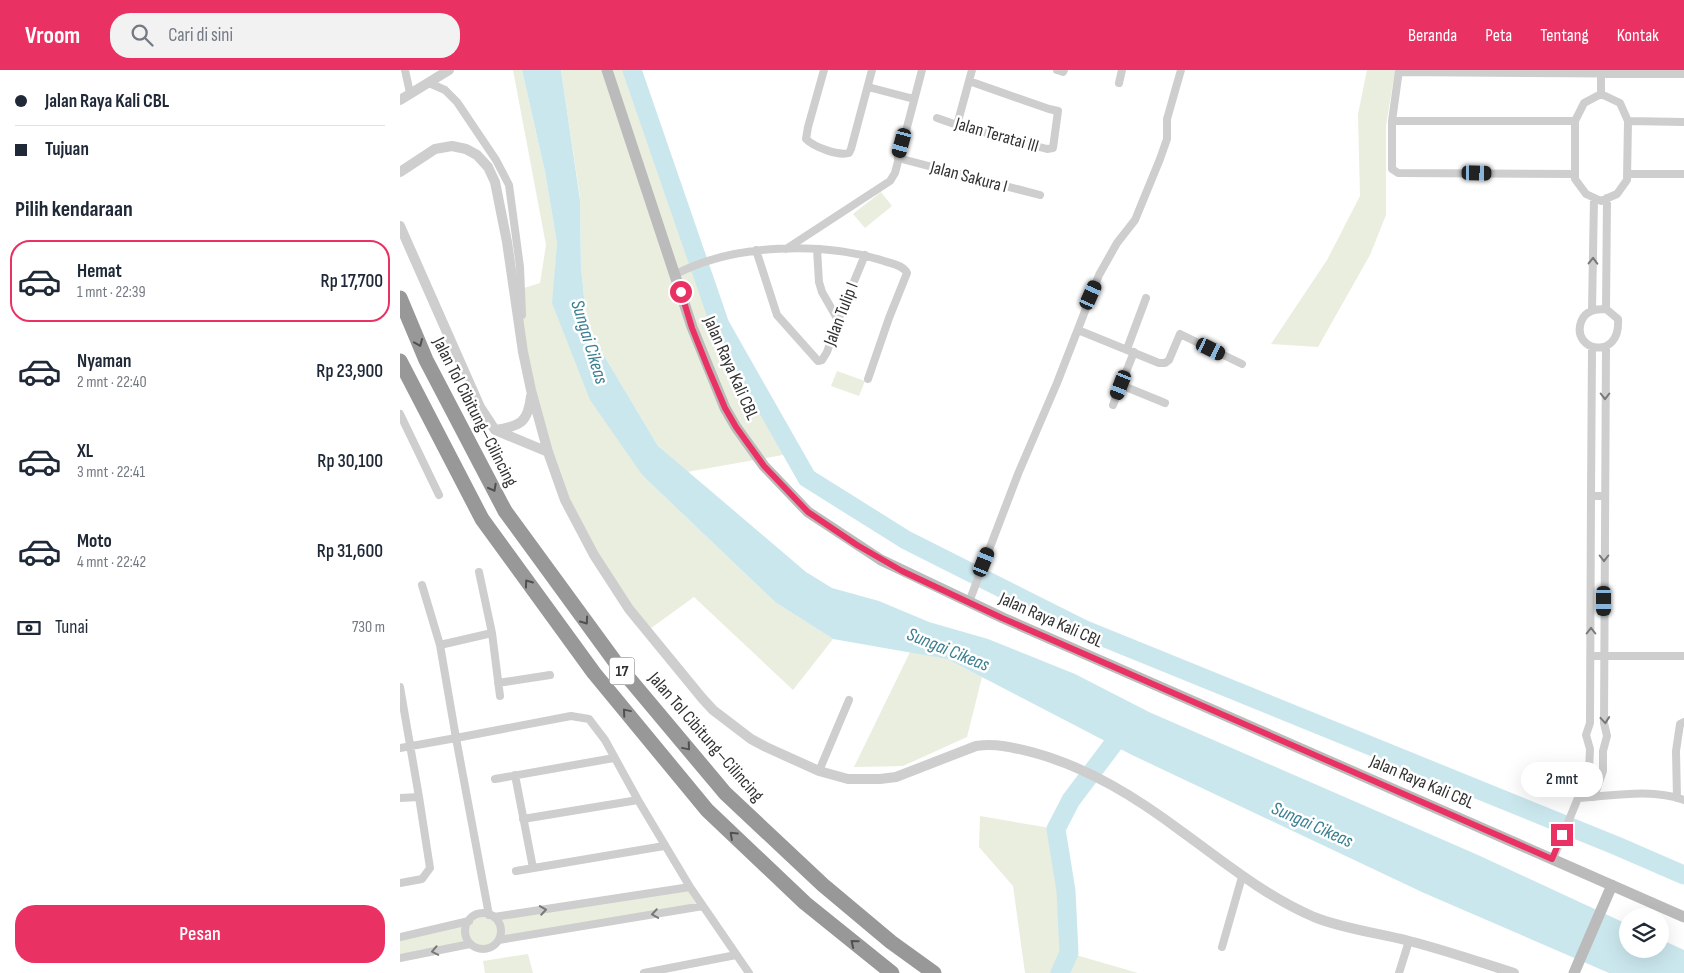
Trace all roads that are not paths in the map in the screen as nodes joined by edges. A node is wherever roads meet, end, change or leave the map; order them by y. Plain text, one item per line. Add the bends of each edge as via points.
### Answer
1 (405, 70) edge
2 (449, 70) edge
3 (607, 70) edge
4 (824, 70) edge
5 (872, 70) edge
6 (922, 70) edge
7 (972, 70) edge
8 (1057, 70) edge
9 (1064, 70) edge
10 (1122, 70) edge
11 (1181, 70) edge
12 (1399, 71) edge
13 (1555, 71) edge
14 (1601, 72) edge
15 (1648, 72) edge
16 (1684, 74) edge
17 (969, 81) junction
18 (429, 83) junction
19 (1119, 84) dead end
20 (868, 88) junction
21 (410, 93) junction
22 (1601, 94) junction
23 (914, 99) junction
24 (400, 100) edge
25 (937, 118) dead end
26 (1392, 121) junction
27 (1575, 121) junction
28 (1628, 121) junction
29 (1684, 122) edge
30 (958, 125) junction
31 (898, 158) junction
32 (401, 171) edge
33 (1575, 174) junction
34 (1627, 174) junction
35 (1684, 174) edge
36 (1040, 195) dead end
37 (1594, 198) junction
38 (1607, 198) junction
39 (400, 226) edge
40 (786, 249) junction
41 (817, 249) junction
42 (756, 250) junction
43 (865, 255) junction
44 (676, 274) junction
45 (400, 298) edge
46 (1146, 298) dead end
47 (1606, 309) junction
48 (1592, 310) junction
49 (838, 320) junction
50 (1078, 330) junction
51 (1592, 347) junction
52 (1606, 347) junction
53 (1130, 350) junction
54 (523, 352) junction
55 (400, 361) edge
56 (1242, 364) dead end
57 (868, 379) dead end
58 (1121, 385) junction
59 (532, 390) junction
60 (1165, 403) dead end
61 (1113, 405) dead end
62 (400, 414) edge
63 (495, 430) junction
64 (548, 452) junction
65 (439, 494) dead end
66 (1591, 494) junction
67 (1605, 496) junction
68 (479, 572) dead end
69 (422, 586) dead end
70 (969, 602) junction
71 (492, 633) junction
72 (440, 645) junction
73 (1591, 656) junction
74 (1604, 656) junction
75 (1684, 656) edge
76 (550, 674) dead end
77 (498, 683) junction
78 (400, 687) edge
79 (500, 696) dead end
80 (850, 700) dead end
81 (1684, 722) edge
82 (456, 738) junction
83 (411, 747) junction
84 (400, 748) edge
85 (614, 758) junction
86 (1680, 760) edge
87 (818, 771) junction
88 (516, 775) junction
89 (495, 779) dead end
90 (419, 796) junction
91 (1594, 797) junction
92 (400, 798) edge
93 (1578, 798) junction
94 (1680, 799) edge
95 (638, 800) junction
96 (523, 819) junction
97 (664, 846) junction
98 (1552, 859) junction
99 (533, 868) junction
100 (516, 871) dead end
101 (1242, 877) junction
102 (400, 883) edge
103 (1612, 885) junction
104 (690, 887) junction
105 (703, 906) junction
106 (492, 916) junction
107 (1684, 917) edge
108 (468, 921) junction
109 (400, 936) edge
110 (499, 940) junction
111 (1409, 941) junction
112 (470, 944) junction
113 (1222, 947) dead end
114 (736, 955) junction
115 (400, 958) edge
116 (1575, 971) edge
117 (644, 973) edge
118 (749, 973) edge
119 (892, 973) edge
120 (934, 973) edge
121 (1399, 973) edge
122 (1514, 973) edge

1 - 21 street
2 - 18 street
3 - 44 main road, Jalan Raya Kali CBL
4 - 20 street via 806,139 814,146 842,154 849,152
5 - 20 street
6 - 23 street
7 - 17 street
8 - 9 street
10 - 19 street
11 - 50 street via 1160,159 1135,220 1099,275
12 - 13 street
12 - 26 street
13 - 14 street
14 - 15 street
14 - 22 street
15 - 16 street
17 - 30 street
17 - 30 street, Jalan Teratai III via 1058,110 1054,145 1051,150
18 - 21 street
18 - 54 street via 444,90 457,102 509,185 520,267
20 - 23 street
21 - 24 street
22 - 27 street via 1584,103
22 - 28 street via 1620,103
23 - 31 street
25 - 30 street, Jalan Teratai III
26 - 27 street
26 - 33 street via 1392,169 1398,172
27 - 33 street
28 - 29 street
28 - 34 street
31 - 36 street, Jalan Sakura I
31 - 40 street via 890,181
32 - 54 street via 435,149 452,146 477,155 488,168 496,182
33 - 37 street via 1586,194
34 - 35 street
34 - 38 street via 1627,180 1617,194
37 - 38 street via 1601,202
48 -> 37 street
38 - 47 street
39 - 63 street via 480,407
40 - 41 street
40 - 42 street
41 - 43 street
41 - 49 street via 819,282
42 - 44 street via 691,266
42 - 49 street, Jalan Tulip I via 777,315 818,361 827,352
43 - 49 street, Jalan Tulip I
43 - 57 street via 903,268 906,273
44 - 70 main road, Jalan Raya Kali CBL via 692,328 725,408 776,481 808,512 857,545 902,571
45 -> 120 highway, Jalan Tol Cibitung–Cilincing / 17 via 426,360 505,511 616,663 725,792 823,885
46 - 53 street
47 - 48 street
47 - 52 street via 1618,319 1619,329 1615,339
48 - 51 street via 1583,317 1579,328 1582,340
50 - 53 street
50 - 70 street
51 - 52 street
51 - 66 street
52 -> 67 street
53 - 56 street via 1164,364 1180,334
53 - 58 street
54 - 59 street
119 -> 55 highway, 17 via 805,903 707,810 594,673 482,519
58 - 60 street
58 - 61 street
59 - 63 street via 530,409 525,419 513,427
59 - 64 street
62 - 65 street
63 - 64 street
64 - 87 street via 565,500 594,555 629,609 702,698 751,739
66 - 67 street
73 -> 66 street
67 -> 74 street
68 - 71 street
69 - 72 street
70 - 98 main road, Jalan Raya Kali CBL
71 - 72 street
71 - 77 street
72 - 82 street
73 - 74 street
73 - 93 street via 1590,723 1586,735 1590,749 1589,771
74 - 75 street
74 -> 91 street via 1604,723 1607,736 1603,771
76 - 77 street
77 - 79 street
78 - 83 street
80 - 87 street
81 - 86 street via 1680,724 1676,750
82 - 83 street
82 - 85 street via 571,716 585,717 596,726
82 - 106 street
83 - 84 street
83 - 90 street
85 - 88 street
85 - 95 street
86 - 94 street
87 - 101 street via 848,779 880,779 896,777 976,746 1013,747 1058,760 1114,786 1182,831
88 - 89 street
88 - 96 street
90 - 92 street
90 - 102 street via 430,868 422,879
91 - 93 street
91 - 94 street via 1641,794
93 - 98 street
95 - 96 street
95 - 97 street
96 - 99 street
97 - 99 street
97 - 104 street
98 - 103 main road, Jalan Raya Kali CBL
99 - 100 street
101 - 111 street via 1315,917
101 - 113 street
103 - 107 main road, Jalan Raya Kali CBL
103 - 116 main road
104 - 105 street
106 -> 104 street
105 -> 110 street
105 - 114 street
106 - 108 street via 478,914
106 - 110 street via 500,924
108 - 109 street
108 - 112 street via 466,933
110 - 112 street via 488,949
111 - 121 street
111 - 122 street
112 -> 115 street
114 - 117 street
114 - 118 street

